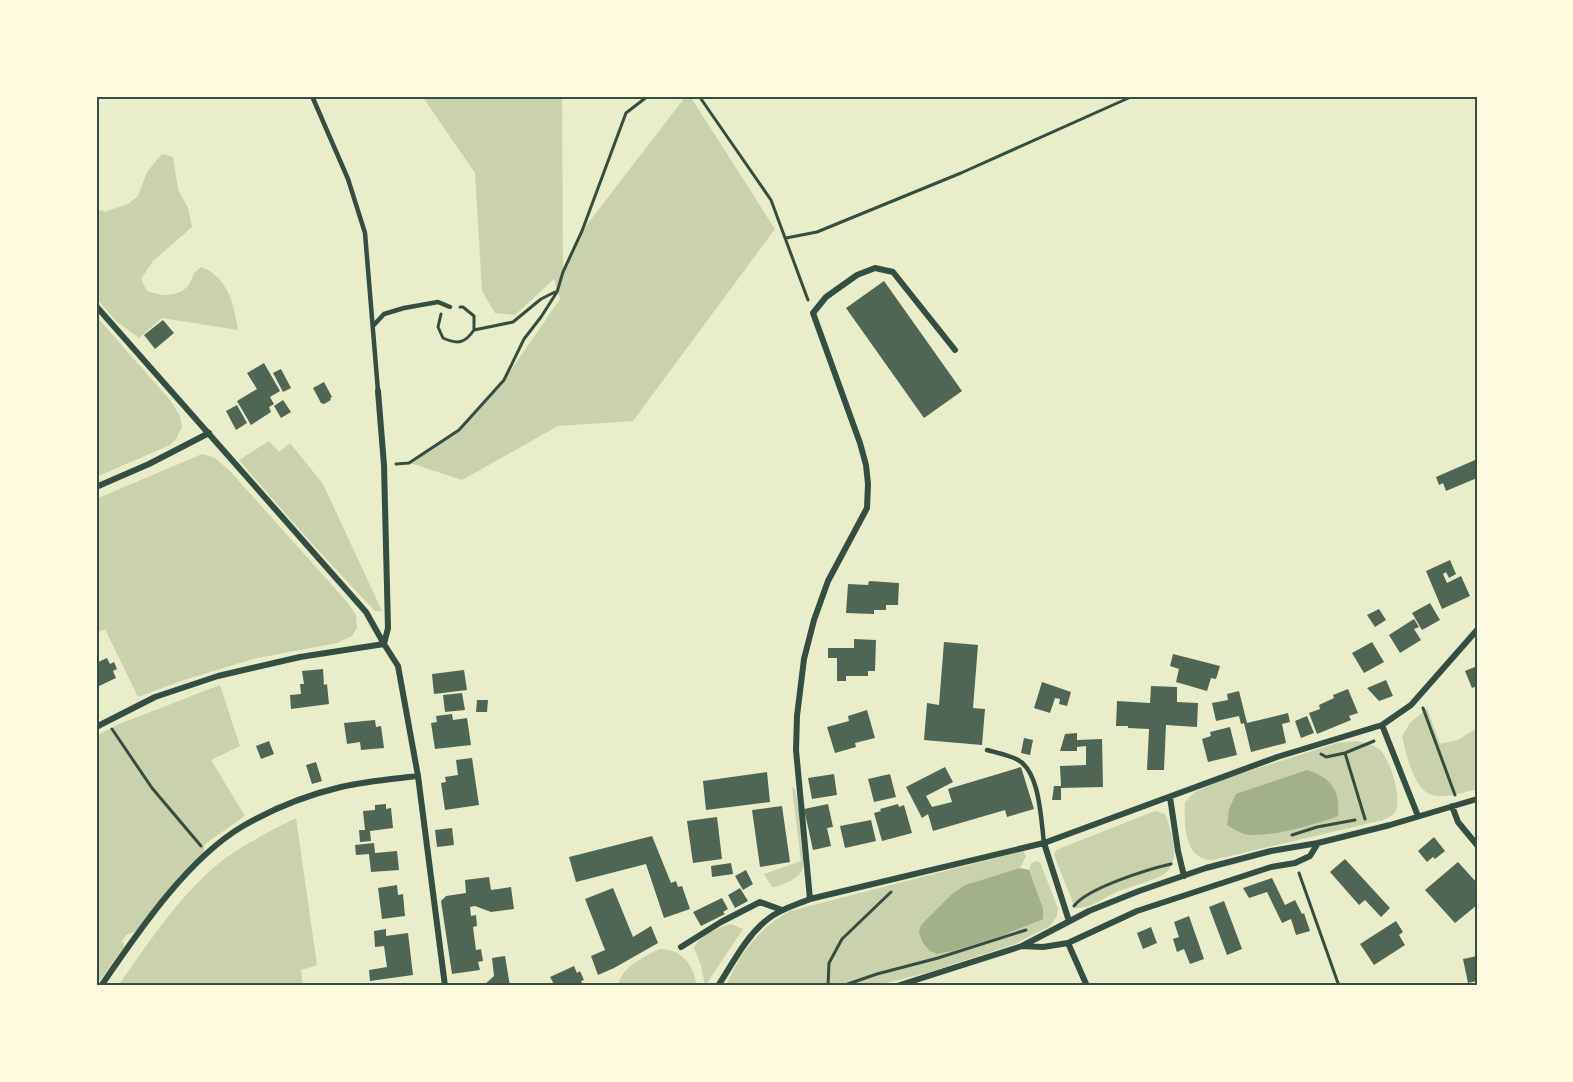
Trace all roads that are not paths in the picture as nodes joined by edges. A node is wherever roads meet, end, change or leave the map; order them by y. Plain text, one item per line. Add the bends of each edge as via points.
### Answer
1 (312, 96) edge
2 (96, 306) edge
3 (450, 307) road end
4 (373, 326) junction
5 (955, 350) dead end
6 (378, 391) joint
7 (209, 433) junction
8 (96, 487) edge
9 (1477, 630) edge
10 (384, 644) junction
11 (1382, 725) junction
12 (96, 727) edge
13 (987, 750) dead end
14 (418, 776) junction
15 (1170, 797) junction
16 (1477, 799) edge
17 (1454, 805) junction
18 (1418, 816) junction
19 (1044, 843) junction
20 (1318, 843) junction
21 (1477, 845) edge
22 (1184, 876) junction
23 (810, 899) junction
24 (782, 910) junction
25 (1069, 921) junction
26 (1068, 943) junction
27 (1022, 946) junction
28 (681, 947) dead end
29 (101, 986) edge
30 (445, 986) edge
31 (718, 986) edge
32 (897, 986) edge
33 (1087, 986) edge

1 - 4 lane via 348,179 365,233
2 - 7 street
3 - 4 lane via 438,302 404,308 384,314
4 - 6 lane
5 - 23 street via 893,273 875,268 857,275 826,297 813,313 860,443 868,484 867,508 828,581 804,659 796,750
6 - 10 street via 388,628
7 - 8 street
7 - 10 street via 366,612
9 - 11 street via 1411,705
10 - 12 street via 300,657 218,676 155,697
10 - 14 street via 398,666
11 - 15 street via 1277,757
11 - 18 street
13 - 19 lane via 1027,767 1039,798
14 - 29 street via 343,786 277,808 242,827 181,880
14 - 30 street
15 - 19 street
15 - 22 street
16 - 17 street
17 - 18 street
17 - 21 street via 1458,822
18 - 20 street
19 - 23 street
19 - 25 street
20 - 22 street via 1271,851
20 - 26 street via 1310,856 1295,863 1271,867 1137,911
22 - 25 street
23 - 24 street
24 - 28 street via 760,902
24 - 31 street via 751,936
25 - 27 street
26 - 27 street
26 - 33 street
27 - 32 street

